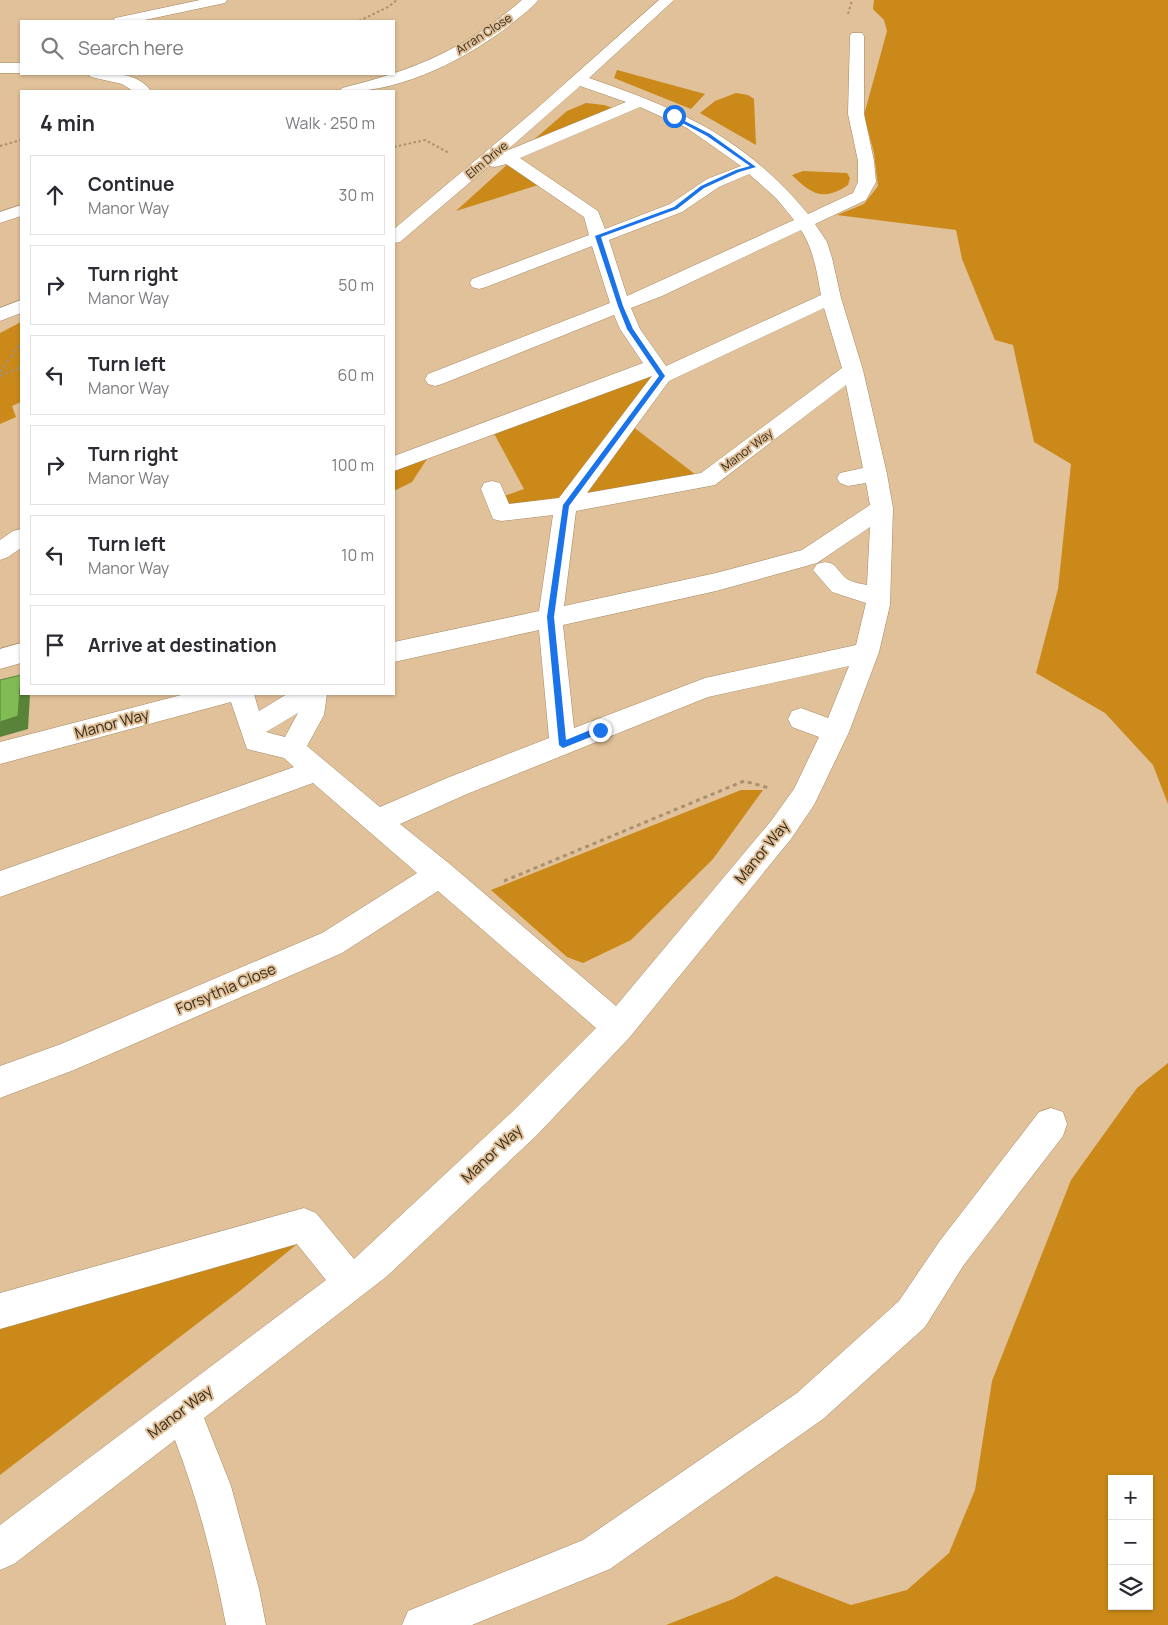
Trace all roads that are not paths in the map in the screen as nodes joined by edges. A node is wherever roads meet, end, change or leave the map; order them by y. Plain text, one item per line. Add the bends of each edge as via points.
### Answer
1 (220, 0) edge
2 (531, 0) edge
3 (667, 0) edge
4 (125, 20) edge
5 (857, 36) dead end
6 (0, 68) edge
7 (20, 68) edge
8 (101, 75) edge
9 (578, 80) junction
10 (142, 90) edge
11 (351, 90) edge
12 (639, 102) junction
13 (508, 158) junction
14 (754, 167) junction
15 (477, 169) junction
16 (20, 210) edge
17 (0, 218) edge
18 (804, 221) junction
19 (598, 236) junction
20 (395, 237) edge
21 (479, 283) dead end
22 (831, 298) junction
23 (20, 306) edge
24 (620, 306) junction
25 (0, 315) edge
26 (853, 370) junction
27 (658, 371) junction
28 (435, 379) dead end
29 (395, 464) edge
30 (876, 474) junction
31 (848, 478) dead end
32 (492, 489) dead end
33 (566, 505) junction
34 (882, 508) junction
35 (20, 538) edge
36 (0, 551) edge
37 (825, 570) dead end
38 (878, 598) junction
39 (550, 617) junction
40 (395, 652) edge
41 (867, 652) junction
42 (20, 653) edge
43 (0, 658) edge
44 (219, 695) edge
45 (241, 695) edge
46 (306, 695) edge
47 (314, 695) edge
48 (801, 718) dead end
49 (252, 728) junction
50 (836, 732) junction
51 (563, 745) junction
52 (292, 749) junction
53 (0, 753) edge
54 (316, 770) junction
55 (377, 821) junction
56 (441, 874) junction
57 (0, 884) edge
58 (618, 1027) junction
59 (0, 1082) edge
60 (1051, 1124) dead end
61 (350, 1282) junction
62 (0, 1311) edge
63 (182, 1410) junction
64 (0, 1550) edge
65 (246, 1625) edge
66 (422, 1625) edge

1 - 4 street
2 - 11 street, Arran Close via 463,51
3 - 9 street, Elm Drive
5 - 18 street via 856,114 867,182 860,196
6 - 7 street
8 - 10 street via 127,80
9 - 12 street, Manor Way
9 - 15 street, Elm Drive
12 - 13 street
12 - 14 street, Manor Way via 693,126
13 - 15 street
13 - 19 street via 592,215
14 - 18 street, Manor Way
14 - 19 street via 703,187 676,208
15 - 20 street, Elm Drive
16 - 17 street
18 - 22 street, Manor Way via 818,242
18 - 24 street
19 - 21 street
19 - 24 street
22 - 26 street, Manor Way
22 - 27 street
23 - 25 street
24 - 27 street via 630,329
24 - 28 street
26 - 30 street, Manor Way
26 - 33 street, Manor Way via 707,480
27 - 29 street
27 - 33 street
30 - 31 street
30 - 34 street, Manor Way
32 - 33 street, Manor Way via 501,513
33 - 39 street
34 - 38 street, Manor Way
34 - 39 street via 809,557 716,582
35 - 36 street
37 - 38 street via 840,586
38 - 41 street, Manor Way
39 - 40 street
39 - 51 street
41 - 50 street, Manor Way
41 - 51 street via 705,688
42 - 43 street
44 - 53 street, Manor Way
45 - 49 street
46 - 49 street
47 - 52 street via 311,715
48 - 50 street
49 - 52 street via 256,741
50 - 58 street, Manor Way via 804,797 781,830
51 - 55 street
52 - 54 street
54 - 55 street
54 - 57 street
55 - 56 street
56 - 58 street
56 - 59 street, Forsythia Close via 332,942 63,1059
58 - 61 street, Manor Way via 524,1124 374,1264
60 - 66 street via 951,1254 912,1314 810,1406 596,1555
61 - 62 street via 304,1225
61 - 63 street, Manor Way
63 - 64 street, Manor Way
63 - 65 street via 212,1486

